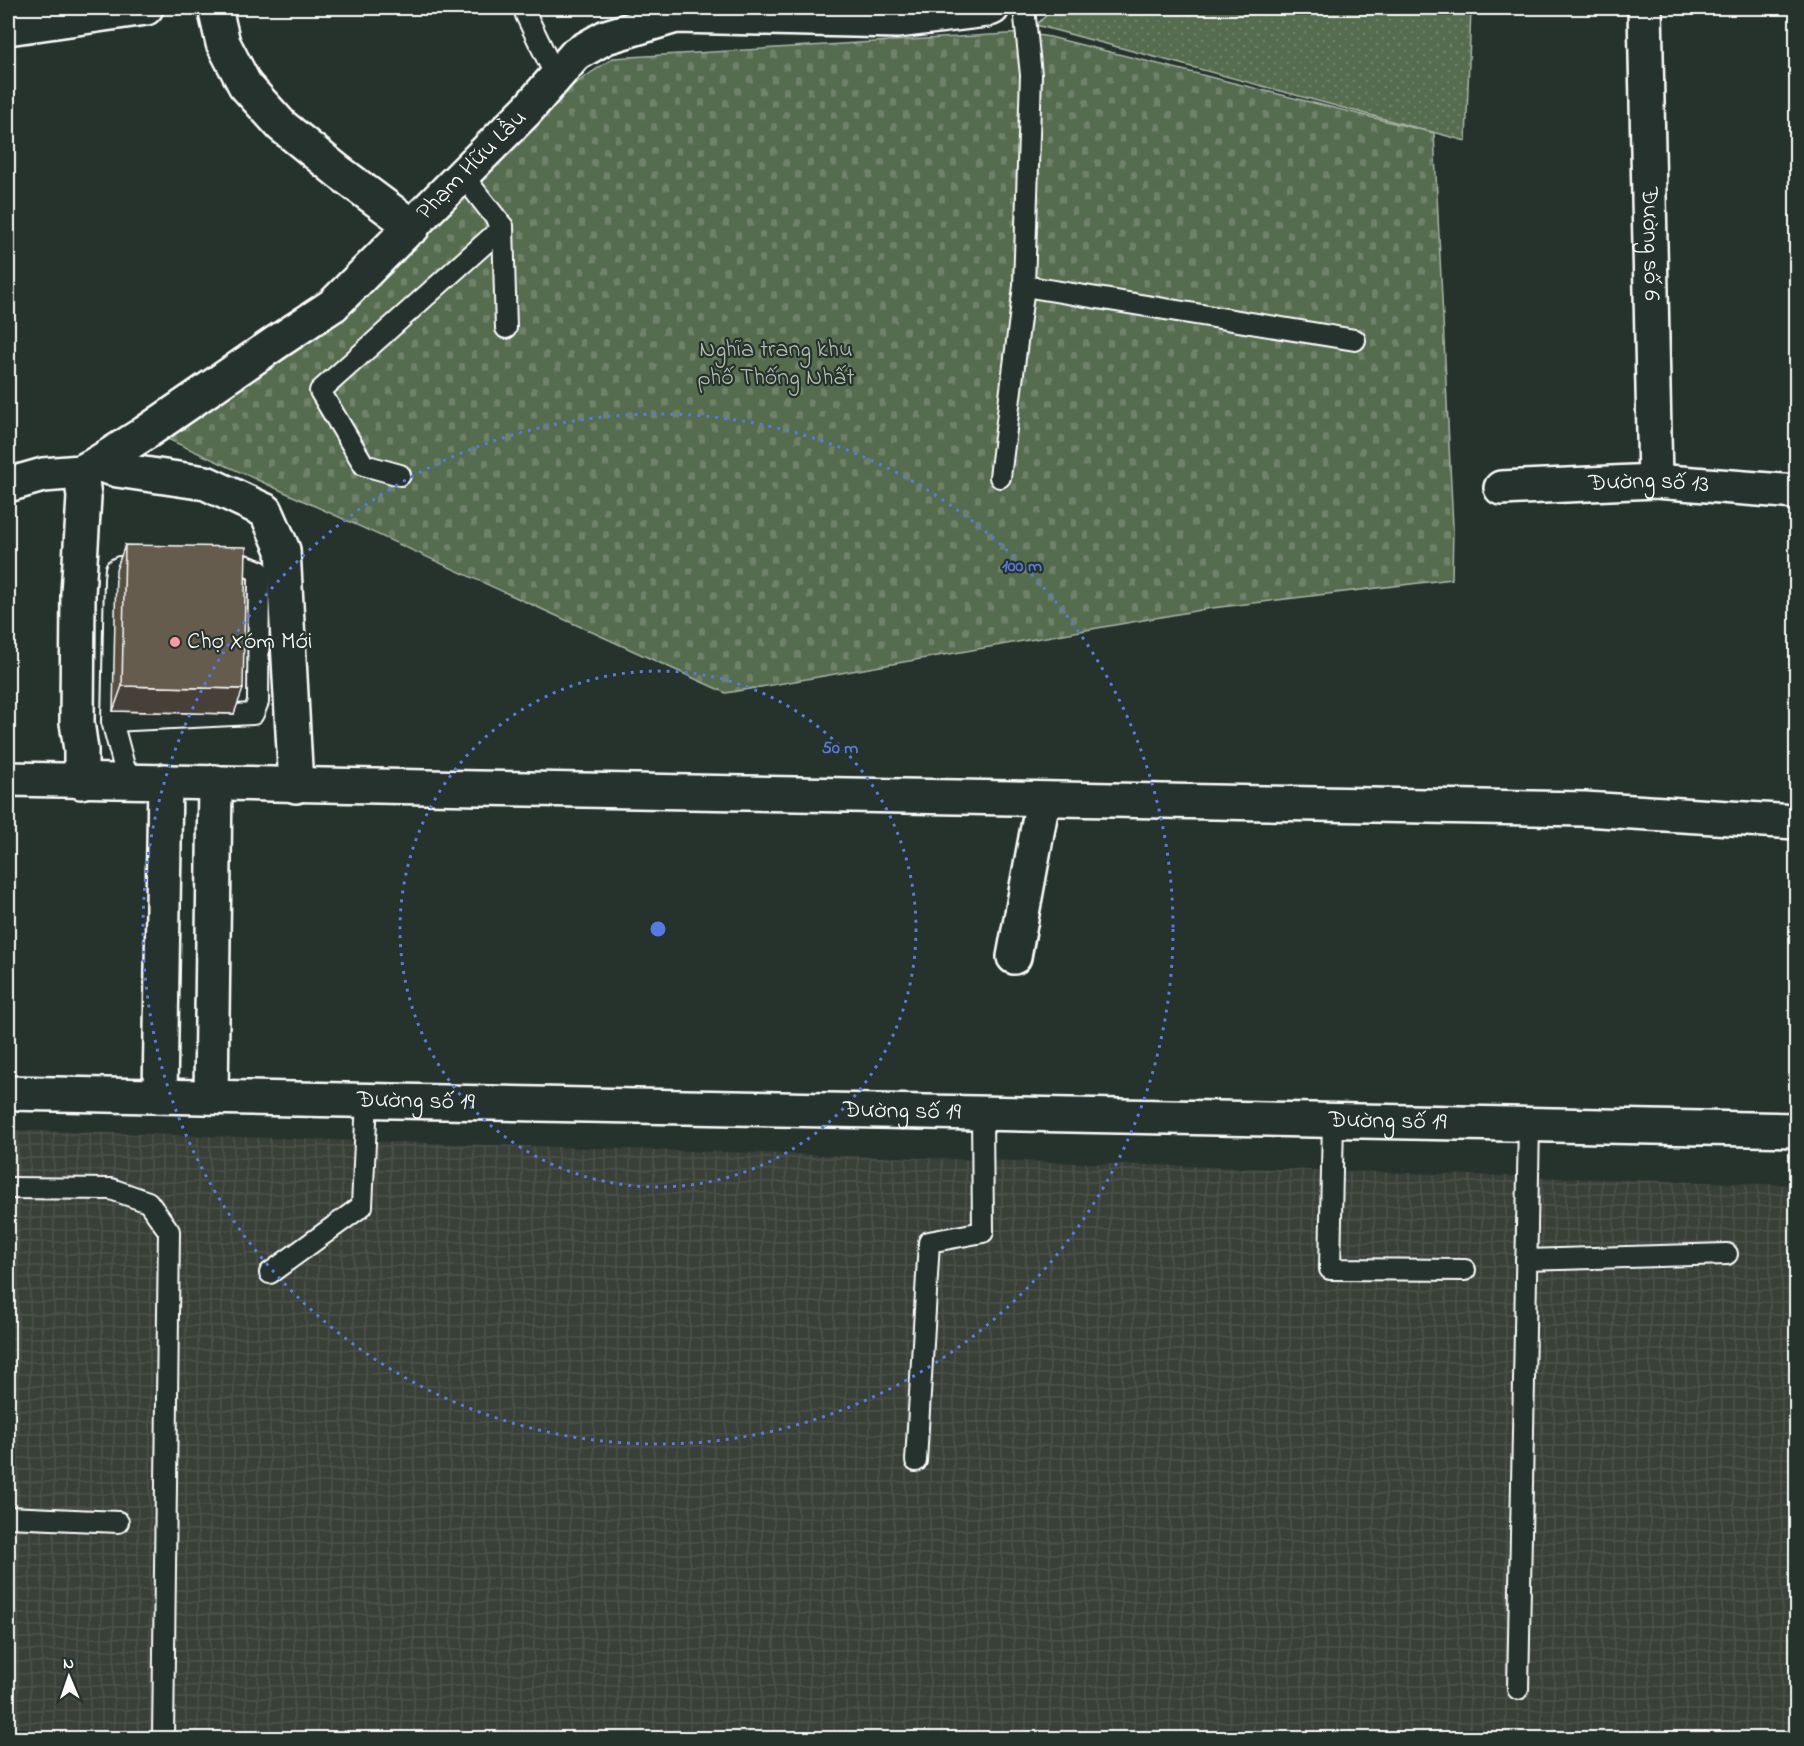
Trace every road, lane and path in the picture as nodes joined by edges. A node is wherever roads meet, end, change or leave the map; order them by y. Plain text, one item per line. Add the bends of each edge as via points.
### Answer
1 (146, 8) edge
2 (215, 8) edge
3 (525, 8) edge
4 (992, 8) edge
5 (1024, 8) edge
6 (1645, 8) edge
7 (636, 17) edge
8 (8, 28) edge
9 (556, 77) junction
10 (463, 176) junction
11 (412, 227) junction
12 (503, 227) junction
13 (1024, 286) junction
14 (506, 328) dead end
15 (1355, 340) dead end
16 (88, 468) junction
17 (400, 475) dead end
18 (1000, 477) dead end
19 (1655, 480) junction
20 (8, 485) edge
21 (1500, 488) dead end
22 (1797, 492) edge
23 (199, 565) edge
24 (165, 566) edge
25 (112, 721) junction
26 (8, 780) edge
27 (128, 781) junction
28 (165, 781) junction
29 (81, 782) junction
30 (215, 782) junction
31 (296, 786) junction
32 (1043, 800) junction
33 (1797, 822) edge
34 (1014, 957) dead end
35 (8, 1093) edge
36 (160, 1096) junction
37 (211, 1097) junction
38 (367, 1100) junction
39 (982, 1113) junction
40 (1333, 1120) junction
41 (1530, 1124) junction
42 (1797, 1130) edge
43 (8, 1188) edge
44 (1727, 1254) dead end
45 (1526, 1260) junction
46 (1465, 1270) dead end
47 (270, 1273) dead end
48 (916, 1461) dead end
49 (8, 1517) edge
50 (118, 1522) dead end
51 (1518, 1689) dead end
52 (163, 1738) edge

1 - 8 street
2 - 11 street via 224,44 245,85 282,126
3 - 9 lane
4 - 7 street, Phạm Hữu Lầu via 897,21
5 - 13 lane via 1031,75
6 - 19 street, Đường số 6
7 - 9 street, Phạm Hữu Lầu via 576,54
9 - 10 street, Phạm Hữu Lầu
10 - 11 street, Phạm Hữu Lầu
10 - 12 lane
11 - 16 street, Phạm Hữu Lầu via 333,305
12 - 14 lane
12 - 17 lane via 320,391 364,465
13 - 15 lane
13 - 18 lane
16 - 20 street, Phạm Hữu Lầu
16 - 29 street via 78,594
16 - 31 street via 206,483 266,511 283,549
19 - 21 street, Đường số 13
19 - 22 street, Đường số 13
23 - 25 lane via 244,565 259,572 258,702 253,714
24 - 25 lane via 116,569
25 - 27 lane
26 - 29 street
27 - 28 street
27 - 29 street
28 - 30 street
28 - 36 street
30 - 31 street
30 - 37 street
31 - 32 street
32 - 33 street via 1584,809
32 - 34 street
35 - 36 street, Đường số 19
36 - 37 street, Đường số 19
37 - 38 street, Đường số 19
38 - 39 street, Đường số 19
38 - 47 lane via 362,1206
39 - 40 street, Đường số 19
39 - 48 lane via 983,1232 929,1242
40 - 41 street, Đường số 19
40 - 46 lane via 1330,1269
41 - 42 street, Đường số 19
41 - 45 lane
43 - 52 lane via 111,1189 148,1202 169,1230
44 - 45 lane
45 - 51 lane
49 - 50 lane

